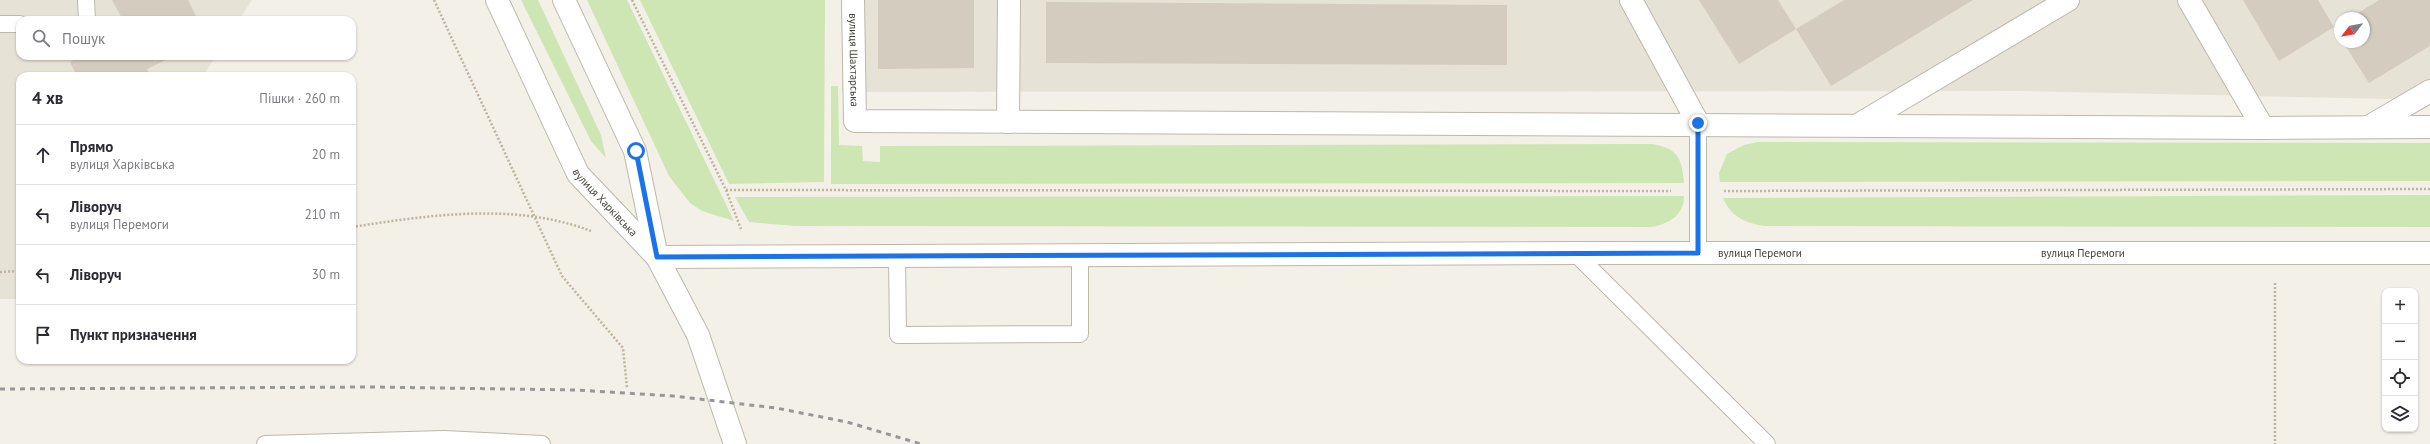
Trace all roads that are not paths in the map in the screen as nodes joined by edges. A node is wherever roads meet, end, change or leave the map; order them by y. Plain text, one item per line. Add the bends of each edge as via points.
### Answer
1 (86, 0) edge
2 (497, 0) edge
3 (564, 0) edge
4 (854, 0) edge
5 (1008, 0) edge
6 (1631, 0) edge
7 (2068, 0) edge
8 (2190, 0) edge
9 (87, 16) edge
10 (0, 24) edge
11 (16, 24) edge
12 (2430, 91) edge
13 (1008, 122) junction
14 (1698, 123) junction
15 (1858, 125) junction
16 (2370, 126) junction
17 (2430, 127) edge
18 (2263, 128) junction
19 (1575, 253) junction
20 (1698, 253) junction
21 (2430, 253) edge
22 (897, 256) junction
23 (1080, 256) junction
24 (657, 257) junction
25 (265, 444) edge
26 (542, 444) edge
27 (736, 444) edge
28 (1767, 444) edge

1 - 9 lane
2 - 24 street, вулиця Харківська via 578,174
3 - 24 street, вулиця Харківська via 636,151
4 - 13 street, вулиця Шахтарська via 855,120
5 - 13 street
6 - 14 street
7 - 15 street
8 - 18 street
10 - 11 lane
12 - 16 street
13 - 14 street
14 - 15 street
14 - 20 lane
15 - 18 street
16 - 17 street
16 - 18 street
19 - 20 street, вулиця Перемоги
19 - 23 street, вулиця Перемоги
19 - 28 lane
20 - 21 street, вулиця Перемоги
22 - 23 street, вулиця Перемоги
22 - 23 lane via 898,335 1080,334
22 - 24 street, вулиця Перемоги
24 - 27 street via 698,335
25 - 26 lane via 444,439

